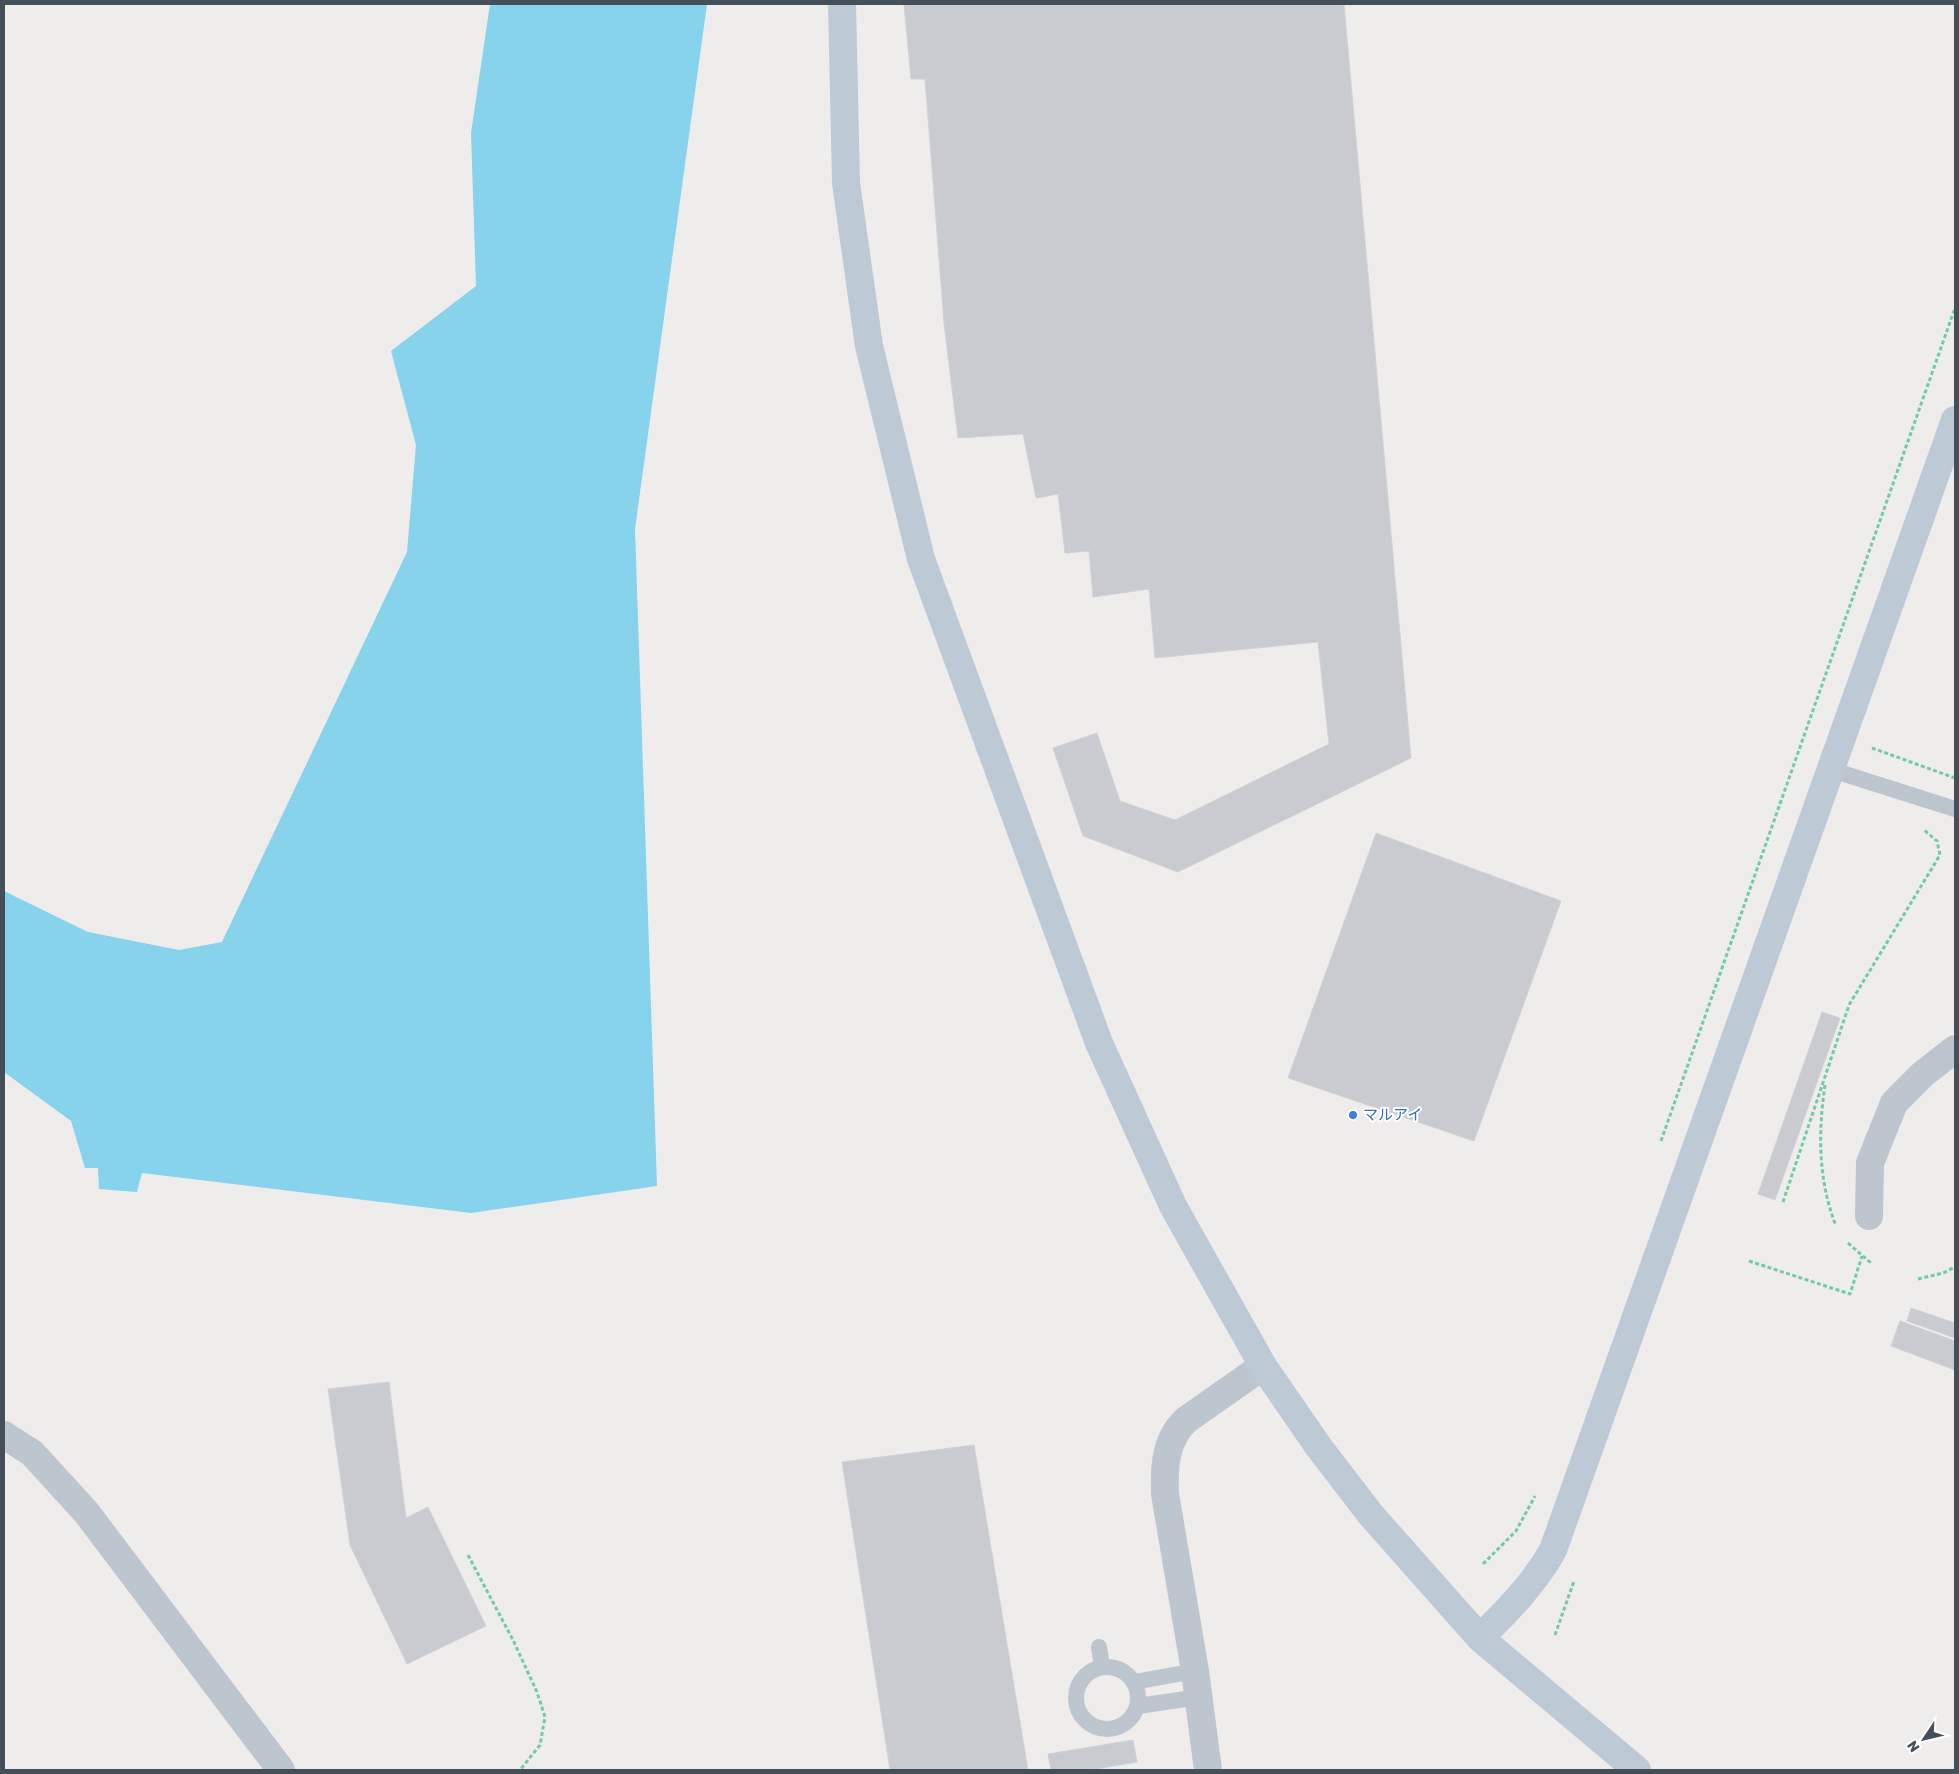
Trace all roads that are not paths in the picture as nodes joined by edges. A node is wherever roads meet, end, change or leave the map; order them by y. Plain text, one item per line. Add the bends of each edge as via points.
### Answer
1 (842, 4) edge
2 (1955, 420) edge
3 (1832, 770) junction
4 (1955, 809) edge
5 (1955, 1049) edge
6 (1869, 1216) dead end
7 (1263, 1366) junction
8 (4, 1435) edge
9 (1480, 1638) junction
10 (1099, 1647) dead end
11 (1102, 1667) junction
12 (1134, 1682) junction
13 (1197, 1684) junction
14 (1138, 1706) junction
15 (281, 1770) edge
16 (1208, 1770) edge
17 (1637, 1770) edge

1 - 7 street via 846,183 869,346 921,559 1099,1043 1173,1206
2 - 3 street
3 - 4 lane
3 - 9 street via 1553,1550 1540,1574
5 - 6 street via 1894,1103 1870,1163
7 - 9 street via 1371,1515
7 - 13 street via 1177,1428 1164,1469 1165,1494
8 - 15 street via 32,1453 86,1512
9 - 17 street
10 - 11 lane
11 - 12 lane via 1115,1667 1126,1672
11 - 14 lane via 1090,1671 1076,1690 1076,1703 1084,1719 1100,1729 1112,1730 1133,1717
12 - 13 lane
12 - 14 lane via 1139,1693
13 - 14 lane
13 - 16 street

